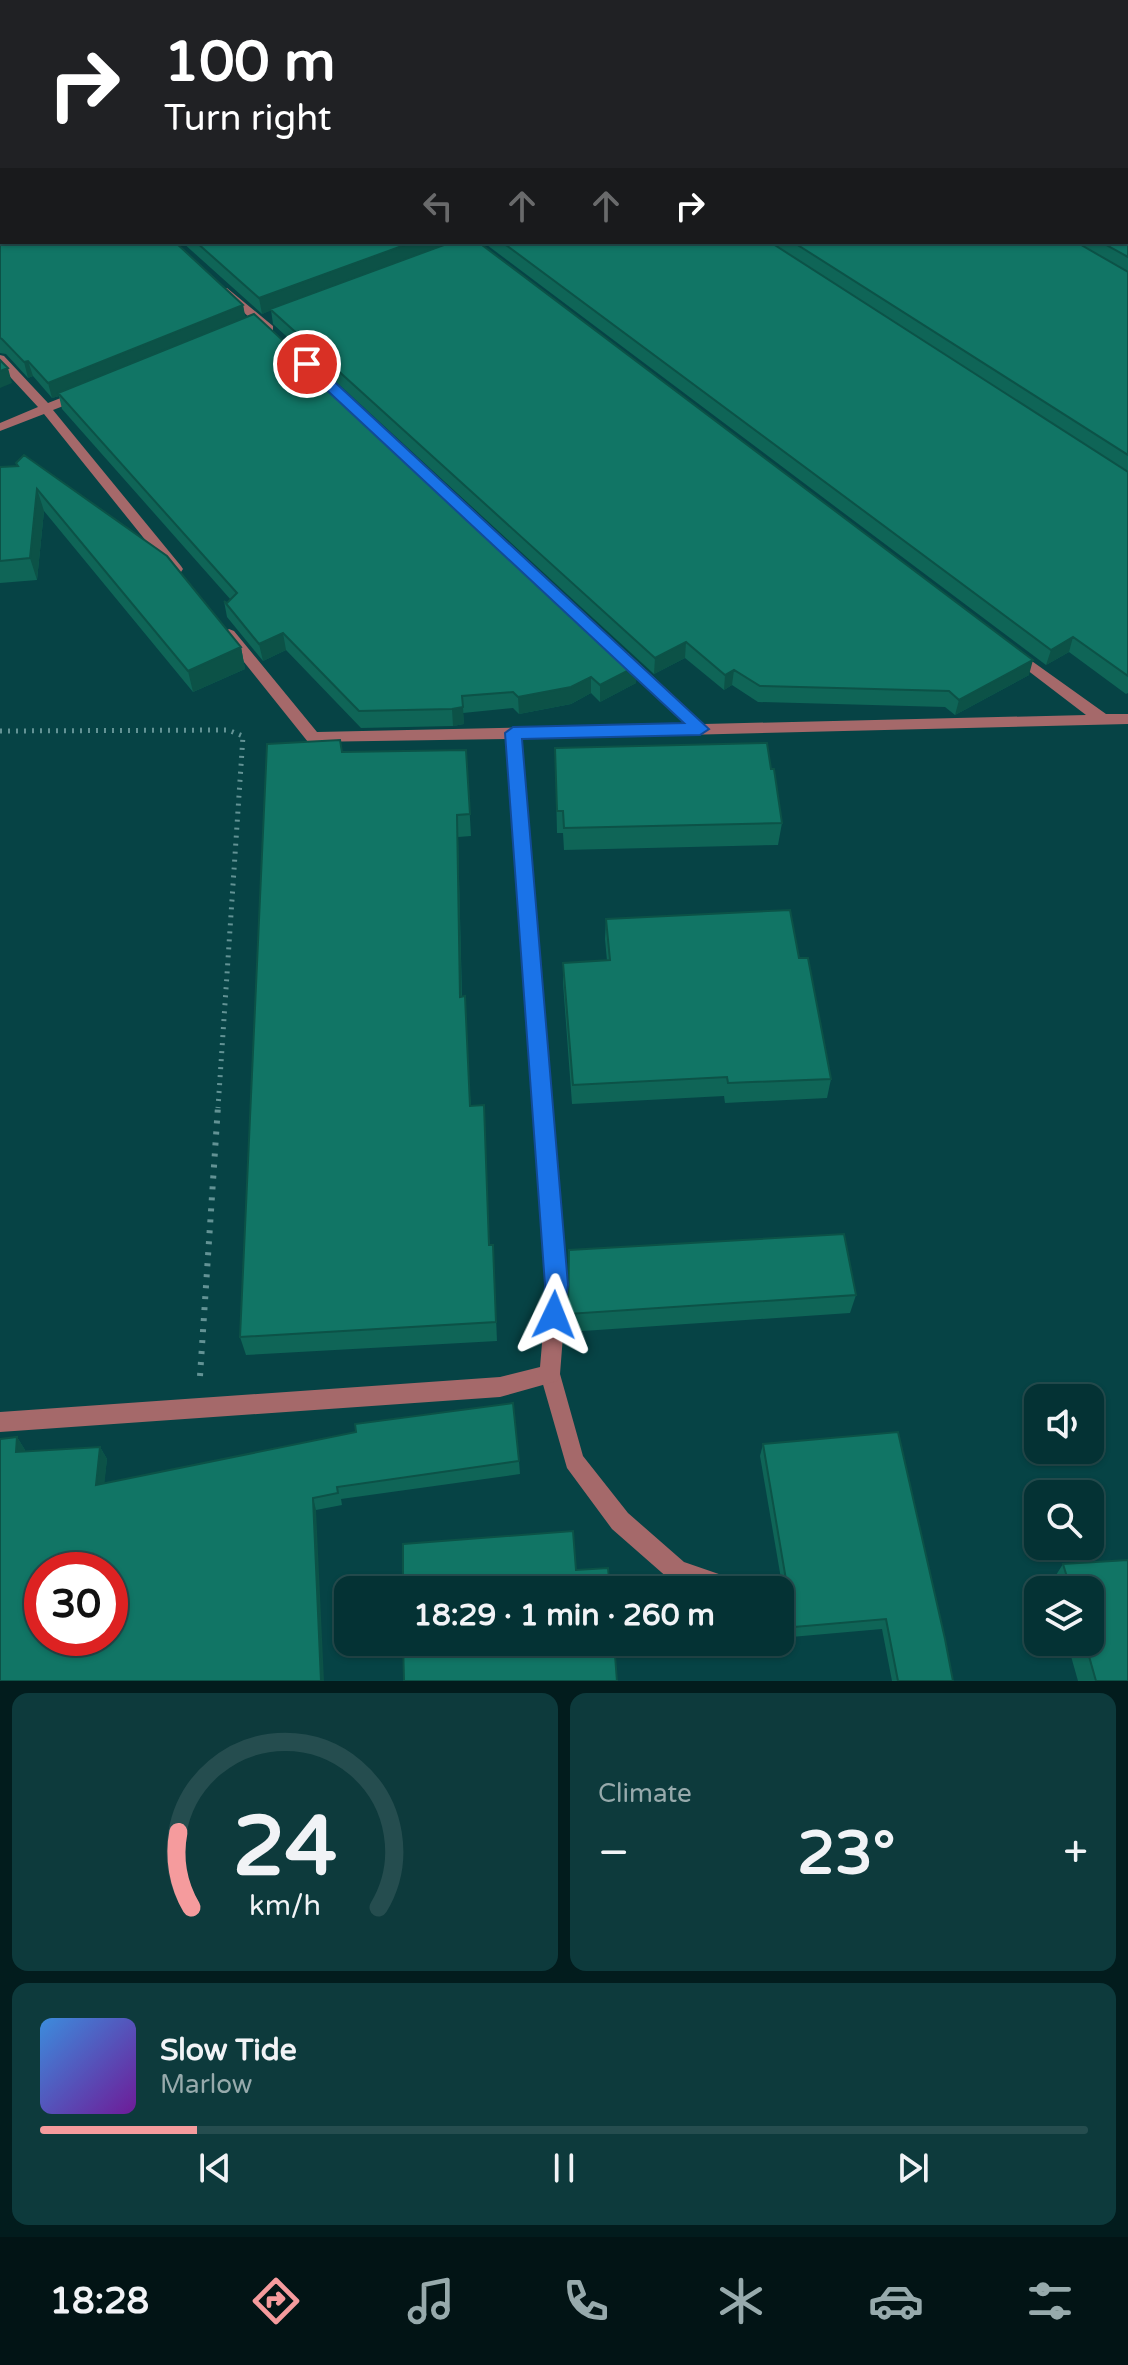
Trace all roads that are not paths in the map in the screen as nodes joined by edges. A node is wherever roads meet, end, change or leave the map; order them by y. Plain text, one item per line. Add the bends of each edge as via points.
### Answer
1 (216, 282) edge
2 (267, 319) junction
3 (247, 327) edge
4 (284, 343) edge
5 (0, 359) edge
6 (89, 391) edge
7 (46, 409) junction
8 (0, 427) edge
9 (184, 579) edge
10 (224, 628) edge
11 (608, 643) edge
12 (1001, 643) edge
13 (1102, 719) junction
14 (1128, 719) edge
15 (700, 729) junction
16 (513, 733) junction
17 (550, 1374) junction
18 (0, 1422) edge
19 (692, 1576) edge

1 - 2 street
2 - 3 street
2 - 4 street
5 - 7 street
6 - 7 street
7 - 8 street
7 - 9 street
10 - 16 street via 313,738
11 - 15 street
12 - 13 street
13 - 14 street
13 - 15 street
15 - 16 street
16 - 17 street via 557,1285
17 - 18 street via 500,1387
17 - 19 street via 574,1461 620,1521 677,1571

